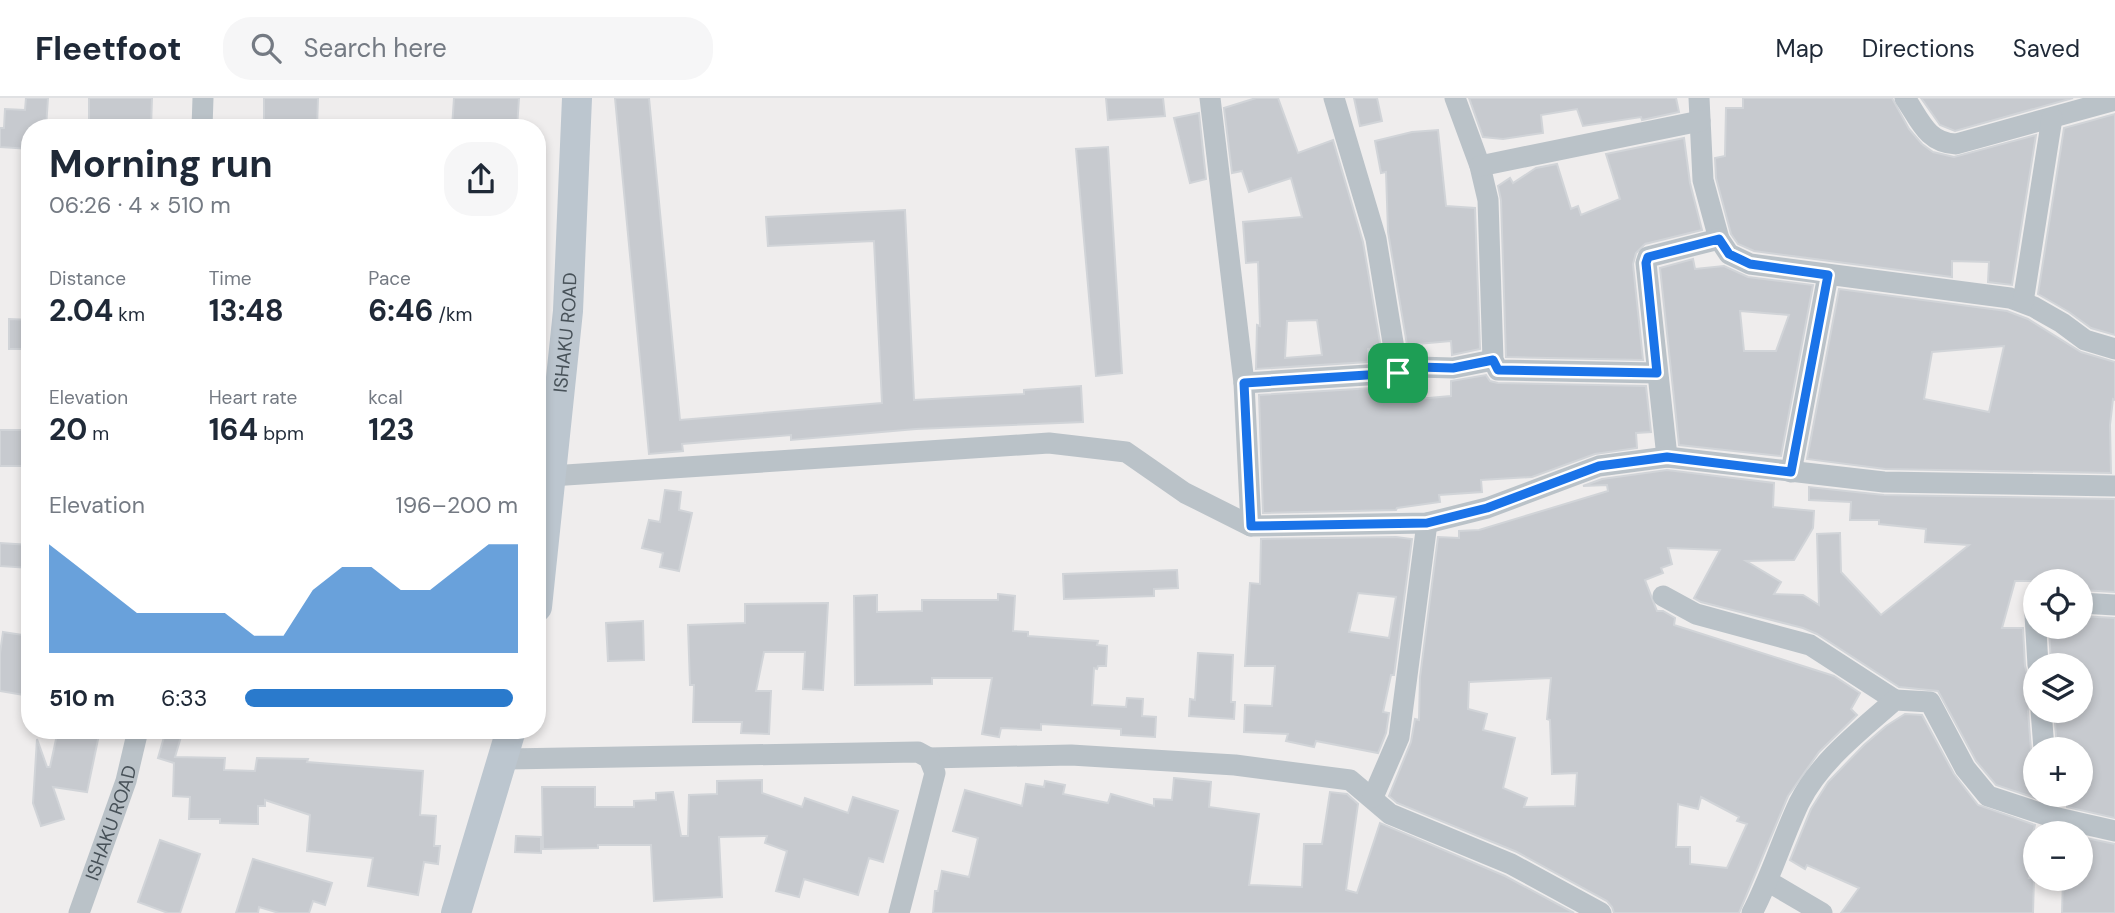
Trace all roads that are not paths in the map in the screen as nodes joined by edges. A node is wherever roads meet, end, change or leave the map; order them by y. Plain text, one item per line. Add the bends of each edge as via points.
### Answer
1 (203, 98) edge
2 (578, 98) edge
3 (1210, 98) edge
4 (1334, 98) edge
5 (1455, 98) edge
6 (1699, 98) edge
7 (1905, 98) edge
8 (2115, 100) edge
9 (2052, 118) junction
10 (202, 119) edge
11 (1700, 121) junction
12 (1480, 166) junction
13 (1719, 239) junction
14 (1828, 275) junction
15 (2023, 302) junction
16 (2115, 349) edge
17 (1493, 360) junction
18 (1398, 373) junction
19 (1657, 373) junction
20 (1244, 383) junction
21 (1667, 457) junction
22 (1791, 472) junction
23 (551, 475) junction
24 (2115, 486) edge
25 (546, 522) edge
26 (1427, 523) junction
27 (1251, 526) junction
28 (1663, 596) dead end
29 (2093, 603) edge
30 (2115, 604) edge
31 (1895, 700) junction
32 (136, 739) edge
33 (510, 739) edge
34 (929, 758) junction
35 (504, 759) junction
36 (1373, 797) junction
37 (2048, 807) edge
38 (2049, 816) junction
39 (2115, 831) edge
40 (1769, 881) junction
41 (79, 913) edge
42 (456, 913) edge
43 (899, 913) edge
44 (1601, 913) edge
45 (1752, 913) edge
46 (1822, 913) edge

1 - 10 street
2 - 23 street, ISHAKU ROAD via 568,311
3 - 20 street
4 - 18 street via 1376,239
5 - 12 street
6 - 11 street
7 - 9 street via 1931,136 1942,144
8 - 9 street
9 - 15 street
11 - 12 street
11 - 13 street via 1703,180
12 - 17 street via 1488,201
13 - 14 street via 1729,254 1750,264
13 - 19 street via 1648,257
14 - 15 street
14 - 22 street
15 - 16 street via 2085,340
17 - 18 street
17 - 19 street via 1498,370
18 - 20 street
19 - 21 street
20 - 27 street
21 - 22 street
21 - 26 street via 1599,466 1487,508
22 - 24 street via 1884,482
23 - 25 street, ISHAKU ROAD
23 - 27 street via 1049,443 1126,452 1185,493
26 - 27 street
26 - 36 street via 1398,737
28 - 31 street via 1696,614 1810,645
29 - 30 street
31 - 38 street via 1930,702 1965,768 1988,796
31 - 40 street via 1833,755 1800,802
32 - 41 street, ISHAKU ROAD via 127,780
33 - 35 street
34 - 35 street via 918,752
34 - 36 street via 1071,755 1234,765 1350,779
34 - 43 street via 935,773
35 - 42 street
36 - 44 street via 1390,814 1511,864
37 - 38 street
38 - 39 street
40 - 45 street
40 - 46 street

